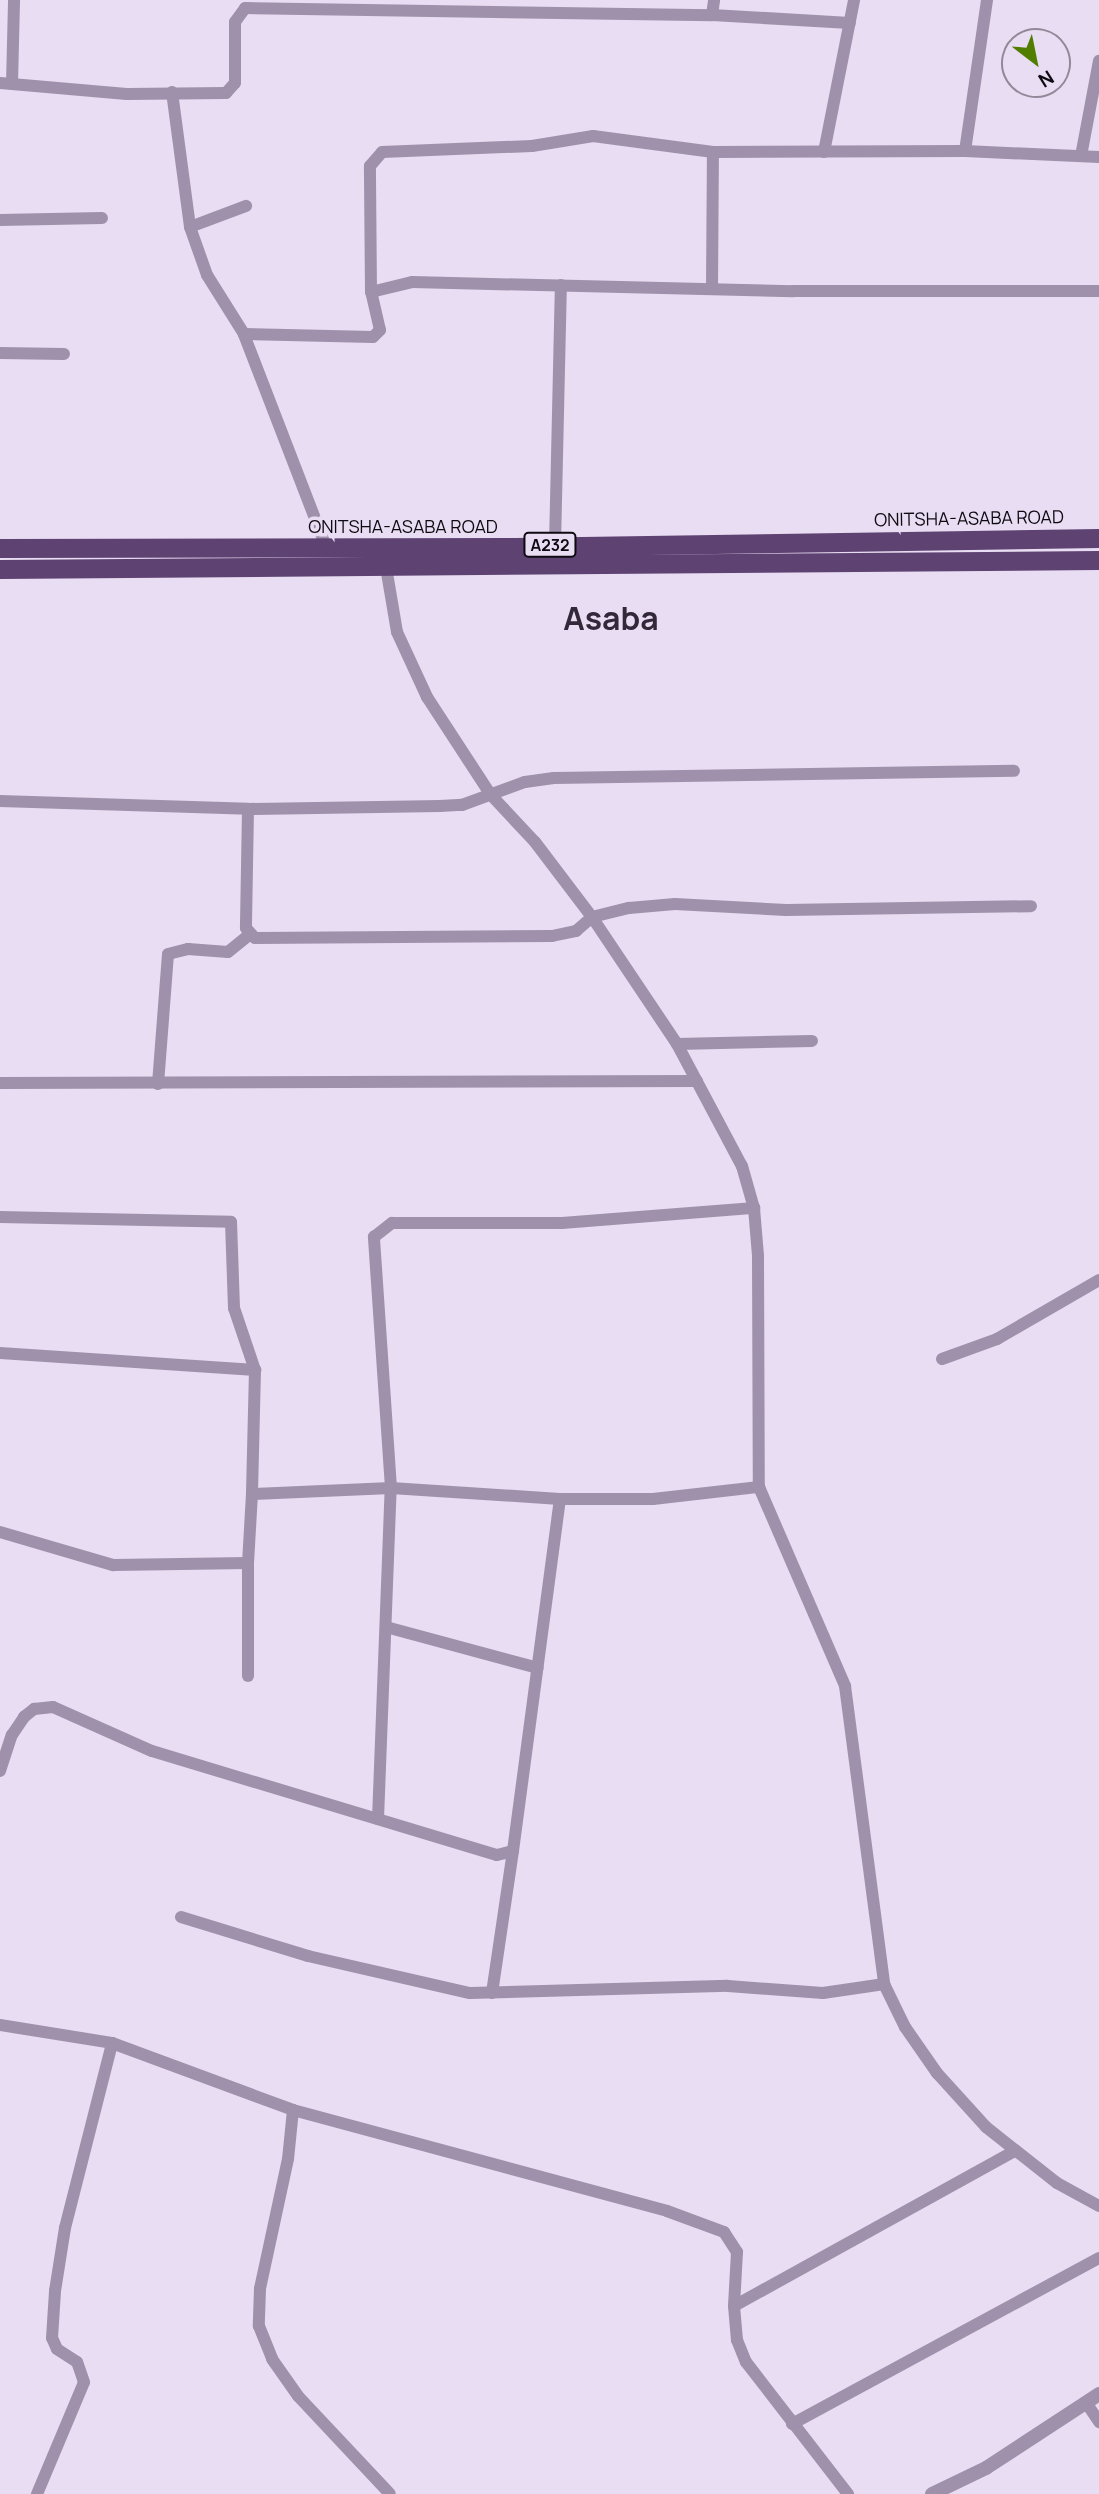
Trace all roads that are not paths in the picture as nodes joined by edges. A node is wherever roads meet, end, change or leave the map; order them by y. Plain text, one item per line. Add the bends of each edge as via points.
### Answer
1 (14, 0) edge
2 (714, 0) edge
3 (854, 0) edge
4 (987, 0) edge
5 (712, 15) junction
6 (850, 23) junction
7 (1099, 61) edge
8 (6, 84) edge
9 (172, 92) junction
10 (965, 151) junction
11 (713, 152) junction
12 (824, 152) junction
13 (1081, 156) junction
14 (1099, 157) edge
15 (246, 206) dead end
16 (102, 218) dead end
17 (0, 220) edge
18 (190, 227) junction
19 (561, 285) junction
20 (712, 288) junction
21 (1099, 291) edge
22 (371, 292) junction
23 (244, 334) junction
24 (0, 353) edge
25 (64, 354) dead end
26 (1099, 538) edge
27 (833, 541) junction
28 (555, 545) junction
29 (326, 547) junction
30 (0, 548) edge
31 (1099, 560) edge
32 (839, 563) junction
33 (386, 567) junction
34 (0, 569) edge
35 (1014, 771) dead end
36 (491, 795) junction
37 (0, 801) edge
38 (248, 810) junction
39 (1031, 906) dead end
40 (592, 917) junction
41 (249, 935) junction
42 (812, 1041) dead end
43 (677, 1044) junction
44 (697, 1081) junction
45 (0, 1083) edge
46 (159, 1084) junction
47 (754, 1209) junction
48 (0, 1217) edge
49 (1099, 1280) edge
50 (0, 1353) edge
51 (942, 1359) dead end
52 (255, 1370) junction
53 (759, 1487) junction
54 (391, 1489) junction
55 (252, 1494) junction
56 (561, 1499) junction
57 (0, 1532) edge
58 (248, 1563) junction
59 (386, 1626) junction
60 (538, 1668) junction
61 (248, 1676) dead end
62 (0, 1771) edge
63 (378, 1819) junction
64 (513, 1850) junction
65 (181, 1917) dead end
66 (884, 1984) junction
67 (492, 1993) junction
68 (0, 2025) edge
69 (112, 2043) junction
70 (293, 2110) junction
71 (1015, 2151) junction
72 (1099, 2206) edge
73 (1099, 2258) edge
74 (734, 2306) junction
75 (1093, 2399) edge
76 (1099, 2422) edge
77 (792, 2424) junction
78 (37, 2494) edge
79 (390, 2494) edge
80 (848, 2494) edge
81 (932, 2494) edge

1 - 8 street
2 - 5 street
3 - 6 street
4 - 10 street
5 - 6 street
5 - 9 street via 245,8 235,22 232,90
6 - 12 street
7 - 13 street
8 - 9 street via 127,94
9 - 18 street
10 - 12 street
10 - 13 street
11 - 12 street
11 - 20 street
11 - 22 street via 593,136 532,146 382,152 370,166
13 - 14 street
15 - 18 street
16 - 17 street
18 - 23 street via 207,275
19 - 20 street
19 - 22 street via 412,282
19 - 28 street
20 - 21 street
22 - 23 street via 380,330 373,337
23 - 29 street
24 - 25 street
26 - 27 highway, ONITSHA-ASABA ROAD / A232
27 - 28 highway, ONITSHA-ASABA ROAD / A232
27 - 32 highway
28 - 29 highway, ONITSHA-ASABA ROAD / A232
29 - 30 highway, ONITSHA-ASABA ROAD / A232
31 - 32 highway, A232
32 - 33 highway, A232
33 - 34 highway, A232
33 - 36 street via 397,632 427,697
35 - 36 street via 554,778 525,782
36 - 38 street via 440,806
36 - 40 street via 535,842
37 - 38 street
38 - 41 street
39 - 40 street via 786,910 675,904
40 - 41 street via 576,931 552,936 263,939
40 - 43 street
41 - 46 street via 228,953 188,949 168,954
42 - 43 street
43 - 44 street
44 - 46 street
44 - 47 street via 742,1166
45 - 46 street
47 - 53 street via 760,1305
47 - 54 street via 562,1223 392,1223 380,1229 374,1237
48 - 52 street via 228,1219 234,1228 234,1308
49 - 51 street via 997,1339
50 - 52 street
52 - 55 street
53 - 56 street via 653,1499
53 - 66 street via 845,1686
54 - 55 street
54 - 56 street
54 - 59 street
55 - 58 street
56 - 60 street
57 - 58 street via 113,1565
58 - 61 street
59 - 60 street
59 - 63 street
60 - 64 street
62 - 63 street via 12,1735 24,1717 34,1709 53,1707 152,1751
63 - 64 street via 497,1855
64 - 67 street
65 - 67 street via 436,1988
66 - 67 street via 823,1993 728,1986
66 - 71 street via 905,2027 937,2073
68 - 69 street
69 - 70 street
69 - 78 street via 65,2228 51,2339 57,2349 77,2362 84,2382
70 - 74 street via 667,2211 724,2232 737,2252
70 - 79 street via 288,2159 260,2289 259,2326 272,2359 298,2396
71 - 72 street
71 - 74 street
73 - 77 street
74 - 77 street via 737,2340 746,2362
75 - 76 street
75 - 81 street via 986,2468
77 - 80 street

